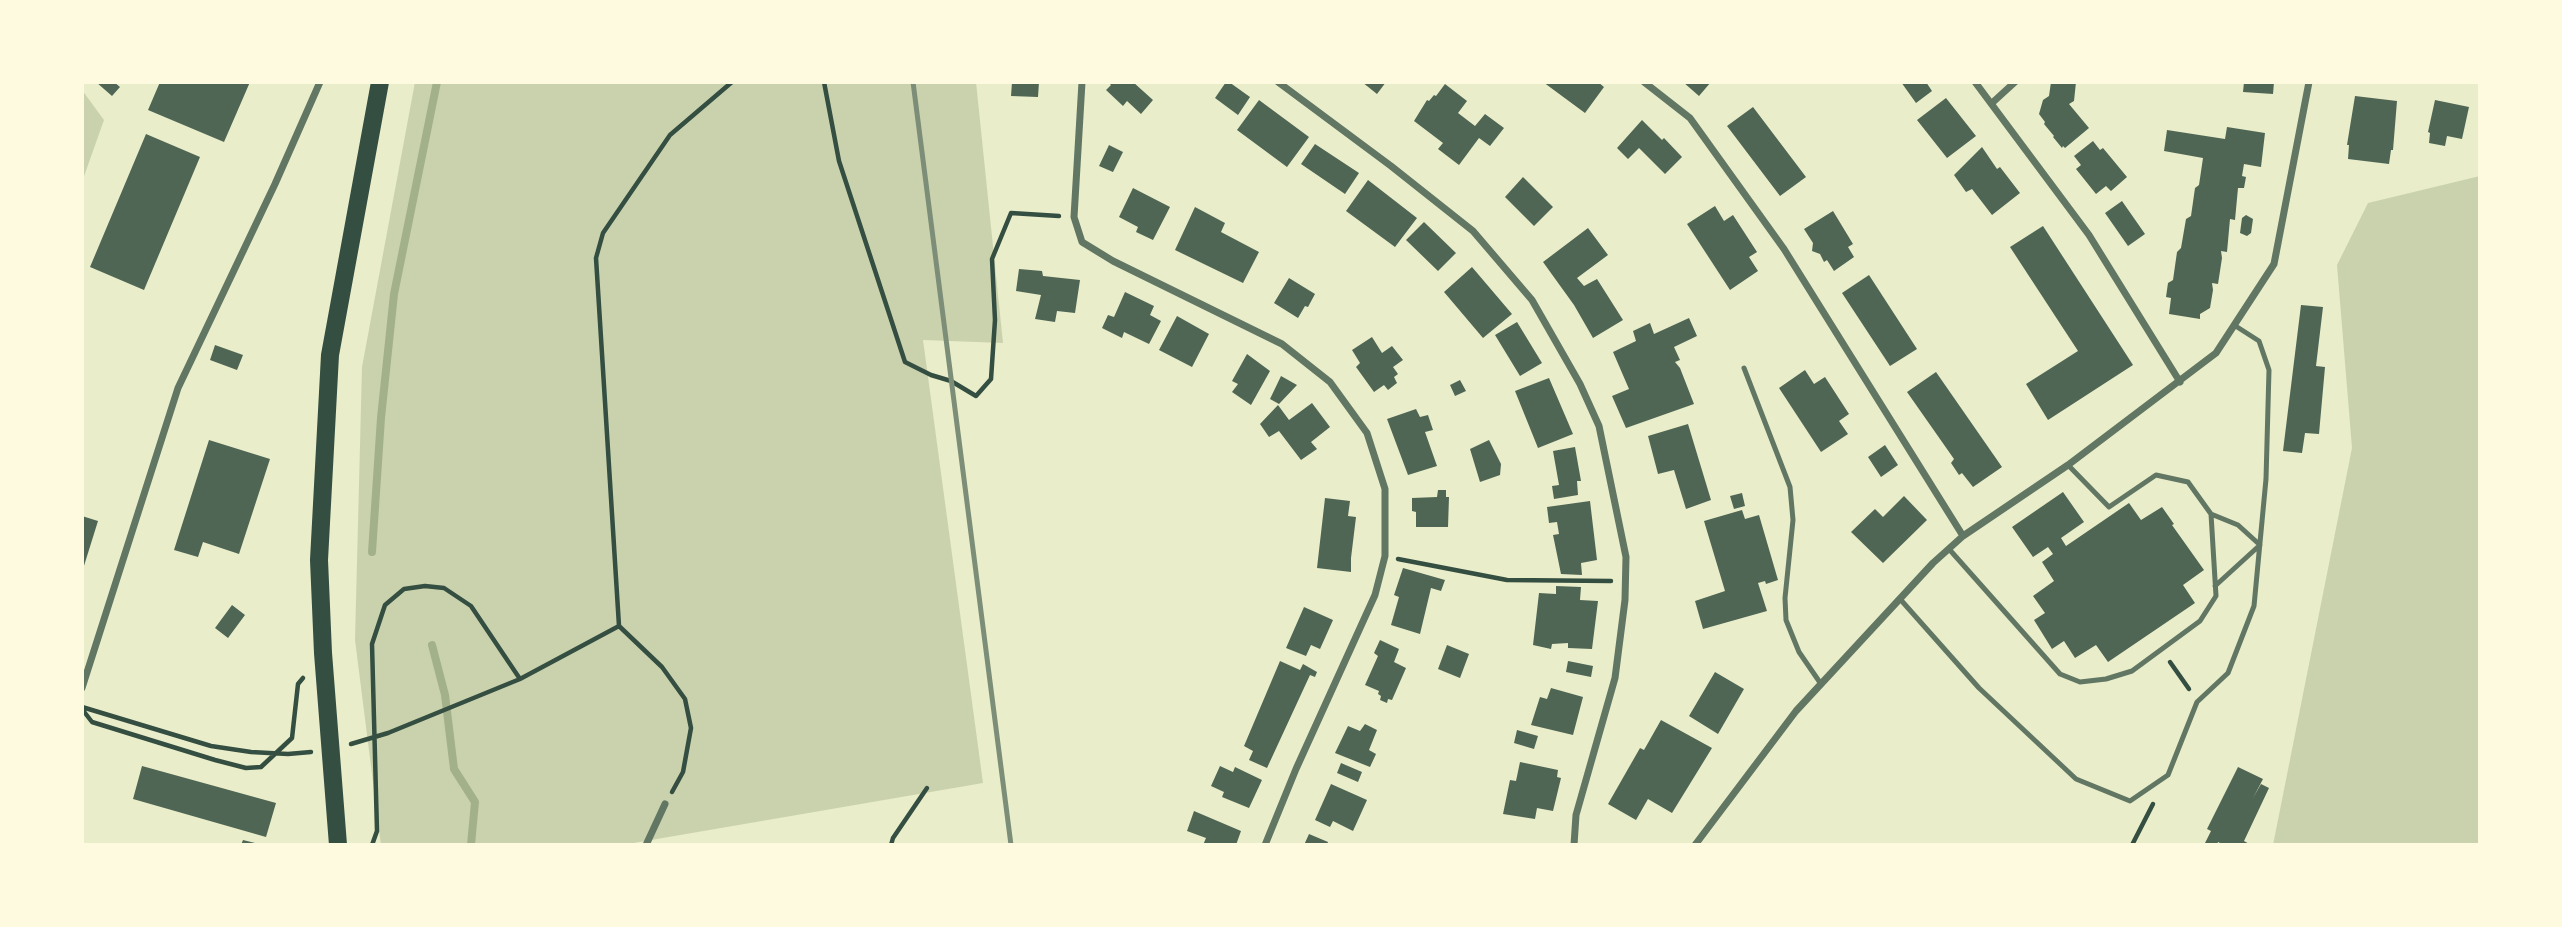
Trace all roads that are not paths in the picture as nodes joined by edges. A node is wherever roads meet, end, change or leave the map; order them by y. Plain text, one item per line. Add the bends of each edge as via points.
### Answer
1 (320, 82) edge
2 (380, 82) edge
3 (1082, 82) edge
4 (1278, 82) edge
5 (1644, 82) edge
6 (1975, 82) edge
7 (2015, 82) edge
8 (2309, 82) edge
9 (1992, 103) junction
10 (2234, 325) junction
11 (1745, 369) dead end
12 (2180, 383) junction
13 (2068, 465) junction
14 (2211, 514) junction
15 (1963, 536) junction
16 (2260, 545) junction
17 (1949, 549) junction
18 (2215, 586) junction
19 (1900, 598) junction
20 (1821, 684) junction
21 (82, 688) edge
22 (665, 804) road end
23 (338, 845) edge
24 (646, 845) edge
25 (1265, 845) edge
26 (1574, 845) edge
27 (1695, 845) edge

1 - 21 street via 178,388
2 - 23 main road via 330,355 319,560
3 - 25 street via 1074,217 1083,242 1282,344 1330,382 1367,433 1385,489 1385,556 1375,595
4 - 26 street via 1473,231 1532,300 1580,384 1598,426 1626,557 1626,581 1615,678 1576,815
5 - 15 street via 1690,118 1784,249
6 - 9 street
7 - 9 street
8 - 10 street via 2274,264
9 - 12 street via 2090,235
10 - 12 street via 2216,353
10 - 16 lane via 2259,341 2269,370
11 - 20 lane via 1790,487 1793,520 1786,620 1799,652
12 - 13 street
13 - 14 lane via 2109,507 2156,475 2188,482
13 - 15 street
14 - 16 lane via 2238,525
14 - 18 lane
15 - 17 street
16 - 18 lane
16 - 19 lane via 2254,606 2228,673 2197,702 2168,775 2130,801 2076,779 1979,688
17 - 18 lane via 2060,674 2080,682 2132,671 2200,621 2216,596
17 - 19 street
19 - 20 street
20 - 27 street
22 - 24 street

